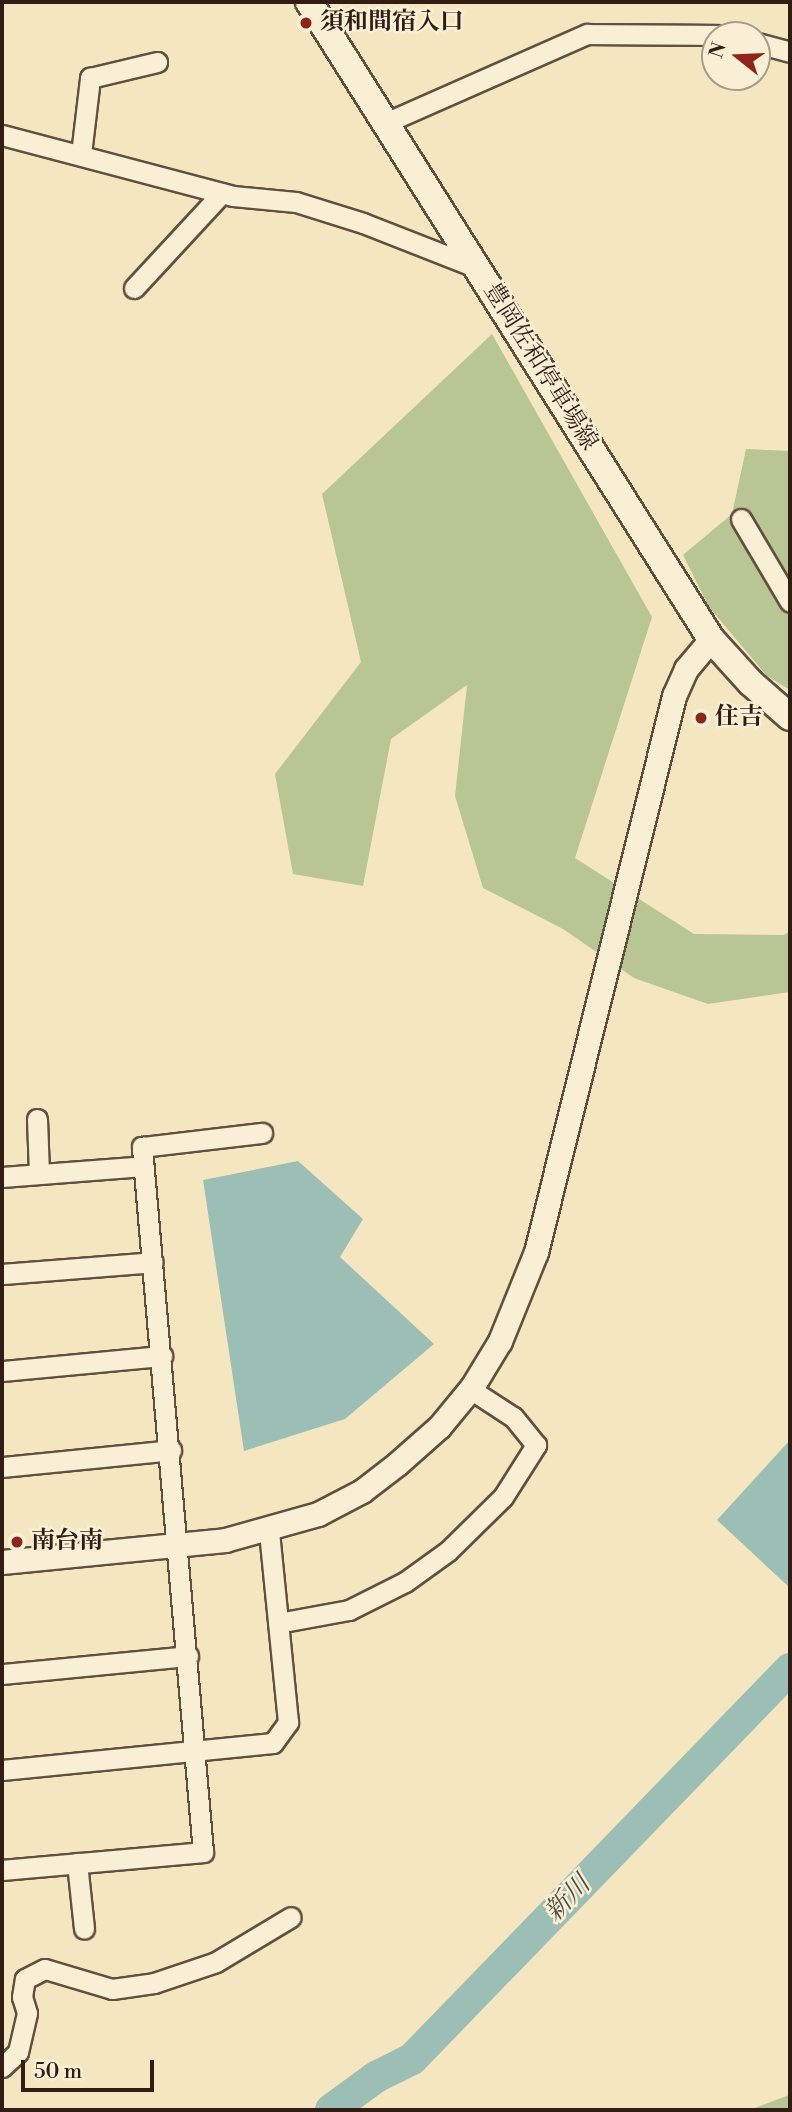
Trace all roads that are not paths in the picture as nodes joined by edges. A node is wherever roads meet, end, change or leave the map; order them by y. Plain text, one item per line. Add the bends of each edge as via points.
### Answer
1 (309, 2) edge
2 (701, 35) edge
3 (771, 47) edge
4 (790, 52) edge
5 (157, 62) dead end
6 (385, 123) junction
7 (2, 135) edge
8 (81, 154) junction
9 (222, 193) junction
10 (478, 268) junction
11 (134, 288) dead end
12 (741, 519) dead end
13 (790, 602) edge
14 (711, 639) junction
15 (790, 717) edge
16 (37, 1119) dead end
17 (262, 1133) dead end
18 (144, 1166) junction
19 (39, 1174) junction
20 (2, 1177) edge
21 (153, 1262) junction
22 (2, 1274) edge
23 (162, 1356) junction
24 (2, 1371) edge
25 (470, 1389) junction
26 (171, 1450) junction
27 (2, 1466) edge
28 (269, 1531) junction
29 (179, 1547) junction
30 (2, 1562) edge
31 (278, 1623) junction
32 (188, 1656) junction
33 (2, 1674) edge
34 (195, 1753) junction
35 (2, 1770) edge
36 (77, 1863) junction
37 (2, 1870) edge
38 (291, 1917) dead end
39 (84, 1929) dead end
40 (2, 2067) edge

1 - 6 main road, 豊岡佐和停車場線
2 - 6 street via 587,34
3 - 4 street
5 - 8 street via 90,78
6 - 10 main road, 豊岡佐和停車場線
7 - 8 street
8 - 9 street
9 - 10 street via 296,202
9 - 11 street
10 - 14 main road, 豊岡佐和停車場線
12 - 13 street
14 - 15 main road, 豊岡佐和停車場線
14 - 25 street via 686,669 674,696 536,1252 500,1341
16 - 19 street
17 - 18 street via 142,1147
18 - 19 street
18 - 21 street
19 - 20 street
21 - 22 street
21 - 23 street
23 - 24 street
23 - 26 street
25 - 28 street via 439,1427 362,1491 318,1514
25 - 31 street via 513,1417 536,1445 503,1497 447,1551 405,1583 349,1610
26 - 27 street
26 - 29 street
28 - 29 street
28 - 31 street
29 - 30 street
29 - 32 street
31 - 34 street via 288,1722 272,1744
32 - 33 street
32 - 34 street
34 - 35 street
34 - 36 street via 203,1852
36 - 37 street
36 - 39 street
38 - 40 street via 216,1962 154,1983 112,1989 45,1969 25,1979 22,1997 27,2013 18,2052

